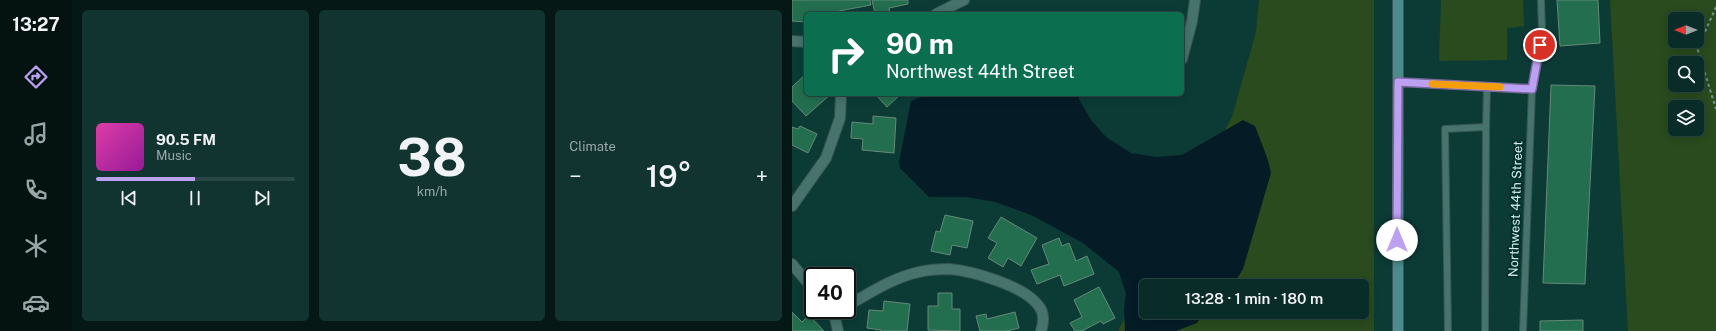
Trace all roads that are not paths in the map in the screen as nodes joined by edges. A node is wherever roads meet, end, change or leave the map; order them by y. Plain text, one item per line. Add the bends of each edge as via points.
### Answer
1 (964, 0) edge
2 (1195, 0) edge
3 (1398, 0) edge
4 (1541, 0) edge
5 (940, 12) edge
6 (792, 41) edge
7 (804, 42) edge
8 (1184, 51) edge
9 (1398, 82) junction
10 (1488, 87) junction
11 (1532, 89) junction
12 (841, 96) edge
13 (1486, 127) junction
14 (792, 206) edge
15 (792, 264) edge
16 (804, 278) edge
17 (856, 301) edge
18 (836, 319) edge
19 (838, 331) edge
20 (1041, 331) edge
21 (1398, 331) edge
22 (1448, 331) edge
23 (1485, 331) edge
24 (1523, 331) edge

1 - 5 street
2 - 8 street
3 - 9 street
4 - 11 lane, Northwest 44th Street via 1542,30
6 - 7 street
9 - 10 lane
9 - 21 street
10 - 11 lane
10 - 13 lane
11 - 24 lane, Northwest 44th Street
12 - 14 street via 840,118 826,158
13 - 22 lane via 1445,129
13 - 23 lane
15 - 16 street
17 - 20 street via 896,278 948,269 986,276 1029,296 1040,306 1044,320
18 - 19 street

